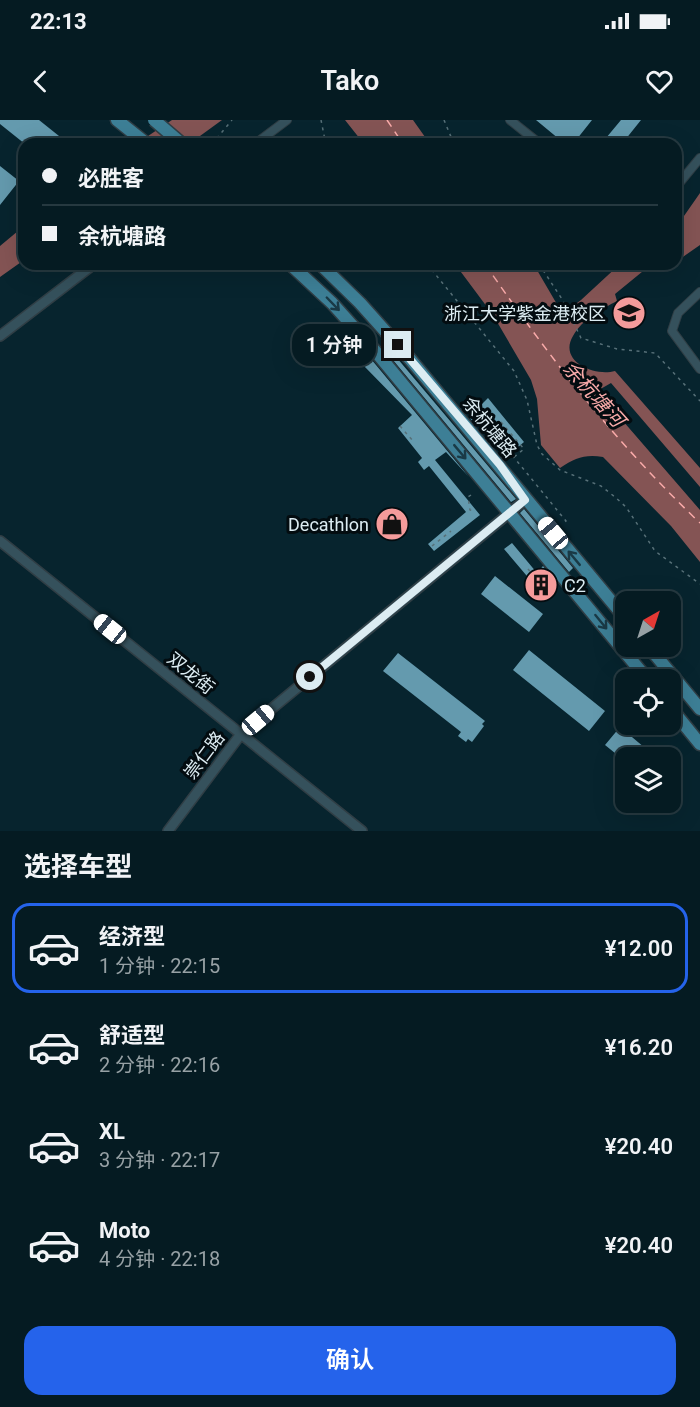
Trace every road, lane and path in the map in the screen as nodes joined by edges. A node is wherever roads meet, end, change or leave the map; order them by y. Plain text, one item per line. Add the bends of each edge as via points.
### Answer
1 (117, 120) edge
2 (154, 120) edge
3 (232, 120) edge
4 (287, 120) edge
5 (321, 120) edge
6 (444, 120) edge
7 (510, 120) edge
8 (140, 138) edge
9 (175, 138) edge
10 (217, 138) edge
11 (263, 138) edge
12 (325, 138) edge
13 (452, 138) edge
14 (532, 138) edge
15 (700, 158) edge
16 (682, 180) edge
17 (86, 270) edge
18 (296, 270) edge
19 (326, 270) edge
20 (432, 270) edge
21 (543, 270) edge
22 (700, 292) edge
23 (0, 336) edge
24 (700, 369) edge
25 (700, 400) edge
26 (501, 422) dead end
27 (400, 426) dead end
28 (413, 441) dead end
29 (503, 444) dead end
30 (514, 458) junction
31 (471, 495) dead end
32 (525, 500) junction
33 (475, 511) dead end
34 (510, 513) junction
35 (565, 522) dead end
36 (451, 531) dead end
37 (0, 541) edge
38 (432, 546) dead end
39 (528, 569) dead end
40 (700, 584) edge
41 (547, 592) dead end
42 (615, 607) edge
43 (657, 657) edge
44 (639, 669) edge
45 (700, 709) edge
46 (681, 721) edge
47 (241, 734) junction
48 (700, 744) edge
49 (168, 831) edge
50 (362, 831) edge

1 - 8 main road
2 - 9 main road, bridge
3 - 10 path
4 - 11 street
5 - 12 path
6 - 13 path
7 - 14 street
15 - 16 street
17 - 23 street
18 -> 34 main road via 376,352
19 - 32 main road, 余杭塘路 via 410,359
20 - 40 path via 514,372 527,400 542,454 560,470 601,486 615,497 626,507 654,551
21 - 25 path via 581,338 617,349 655,353
22 - 24 street via 678,313 672,332
26 - 30 path via 524,449
27 - 28 path
29 - 30 path
30 - 35 path
31 - 33 path via 470,510
32 - 34 street, 崇仁路
42 -> 32 main road, 余杭塘路
34 -> 44 main road
34 - 47 street, 崇仁路
36 - 38 path
37 - 47 street, 双龙街
39 - 41 path
43 - 45 main road
46 - 48 main road
47 - 49 street, 崇仁路
47 - 50 street, 双龙街

